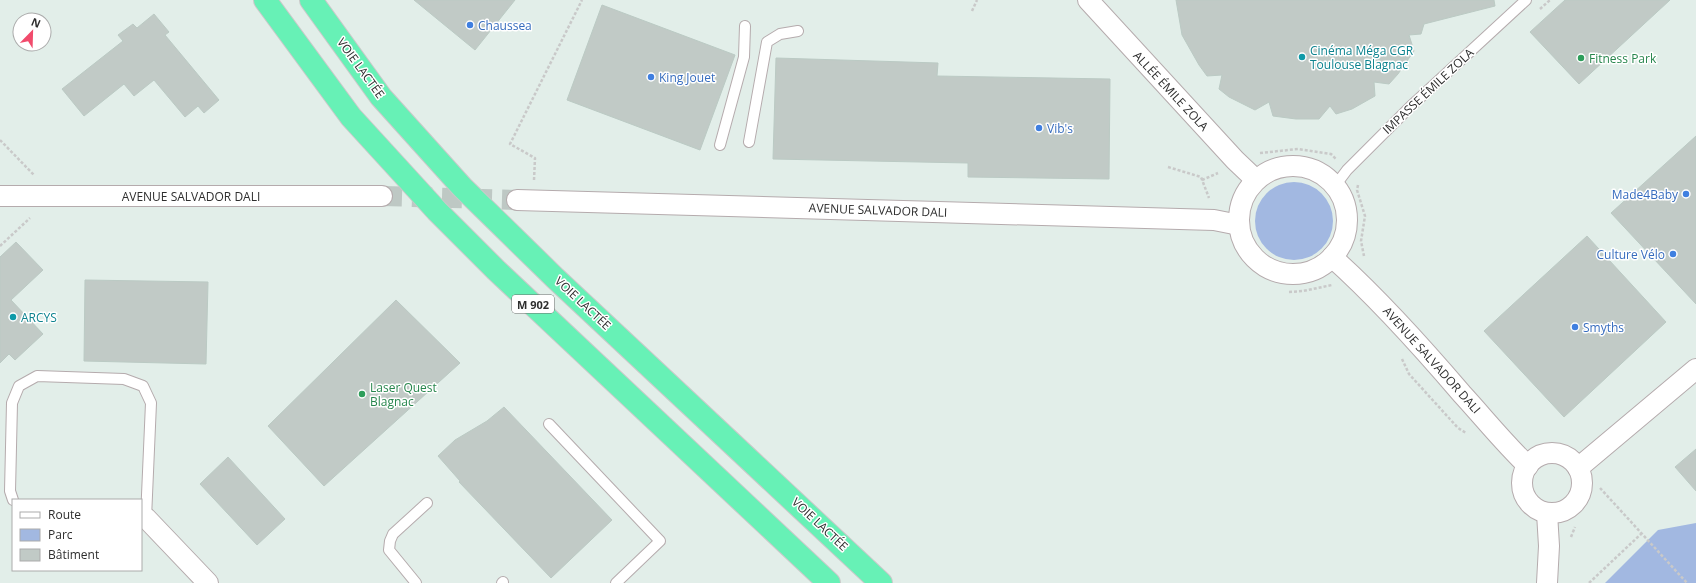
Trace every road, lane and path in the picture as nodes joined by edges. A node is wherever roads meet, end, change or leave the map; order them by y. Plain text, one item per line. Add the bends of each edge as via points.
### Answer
1 (264, 0) edge
2 (311, 0) edge
3 (582, 0) edge
4 (977, 0) edge
5 (1088, 0) edge
6 (1526, 0) edge
7 (972, 11) dead end
8 (745, 26) dead end
9 (798, 31) dead end
10 (749, 142) dead end
11 (720, 145) dead end
12 (1235, 160) junction
13 (1168, 167) dead end
14 (1347, 170) junction
15 (1202, 180) junction
16 (1256, 180) junction
17 (534, 181) dead end
18 (1335, 186) junction
19 (0, 196) edge
20 (382, 196) tunnel mouth
21 (517, 200) tunnel mouth
22 (1211, 203) dead end
23 (1239, 225) junction
24 (1332, 257) junction
25 (1365, 261) dead end
26 (1339, 288) dead end
27 (1289, 292) dead end
28 (1399, 354) dead end
29 (1696, 369) edge
30 (549, 424) dead end
31 (1470, 435) dead end
32 (1528, 466) junction
33 (1578, 468) junction
34 (1600, 488) dead end
35 (13, 499) edge
36 (427, 503) dead end
37 (1547, 513) junction
38 (144, 518) edge
39 (1641, 534) junction
40 (862, 564) junction
41 (208, 583) edge
42 (416, 583) edge
43 (616, 583) edge
44 (829, 583) edge
45 (881, 583) edge
46 (885, 583) edge
47 (1547, 583) edge
48 (1589, 583) edge
49 (1687, 583) edge

1 - 44 highway, M 902 via 351,117 437,211 496,270
2 - 40 highway, VOIE LACTÉE / M 902 via 381,97 462,187 555,278
3 - 17 path via 510,144 535,158
4 - 7 path
5 - 12 street, ALLÉE ÉMILE ZOLA
6 - 14 lane, IMPASSE ÉMILE ZOLA via 1410,107
8 - 11 lane via 744,57
9 - 10 lane via 780,34 767,42
12 - 14 path via 1250,148 1261,153 1298,148 1331,154
12 - 15 path via 1216,175
12 - 16 street, ALLÉE ÉMILE ZOLA
13 - 15 path via 1201,177
14 - 18 lane, IMPASSE ÉMILE ZOLA
14 - 25 path via 1358,181 1357,190 1364,216 1361,241
15 - 22 path
16 - 18 street via 1268,171 1297,166 1311,169
16 - 23 street via 1246,193 1240,208
18 - 24 street via 1344,203 1347,222 1342,241
19 - 20 street, AVENUE SALVADOR DALI
21 - 23 street, AVENUE SALVADOR DALI via 1206,220
23 - 24 street via 1242,240 1250,253 1261,264 1275,271 1290,274 1305,272 1320,266
24 - 32 street, AVENUE SALVADOR DALI via 1365,286 1405,328 1508,448
26 - 27 path via 1332,285 1303,292
28 - 31 path via 1409,374 1458,428
29 - 33 street
30 - 43 lane via 660,541
32 - 33 street via 1542,455 1555,453 1567,457
32 - 37 street via 1522,483 1524,493 1532,506
33 - 37 street via 1582,483 1578,499 1570,508
34 - 39 path
35 - 38 lane via 10,491 12,403 19,386 37,376 124,379 143,386 151,403
36 - 42 lane via 393,534 390,541 389,550
37 - 47 street
38 - 41 street
39 - 48 path
39 - 49 path
40 - 45 highway, VOIE LACTÉE / M 902
40 - 46 lane

